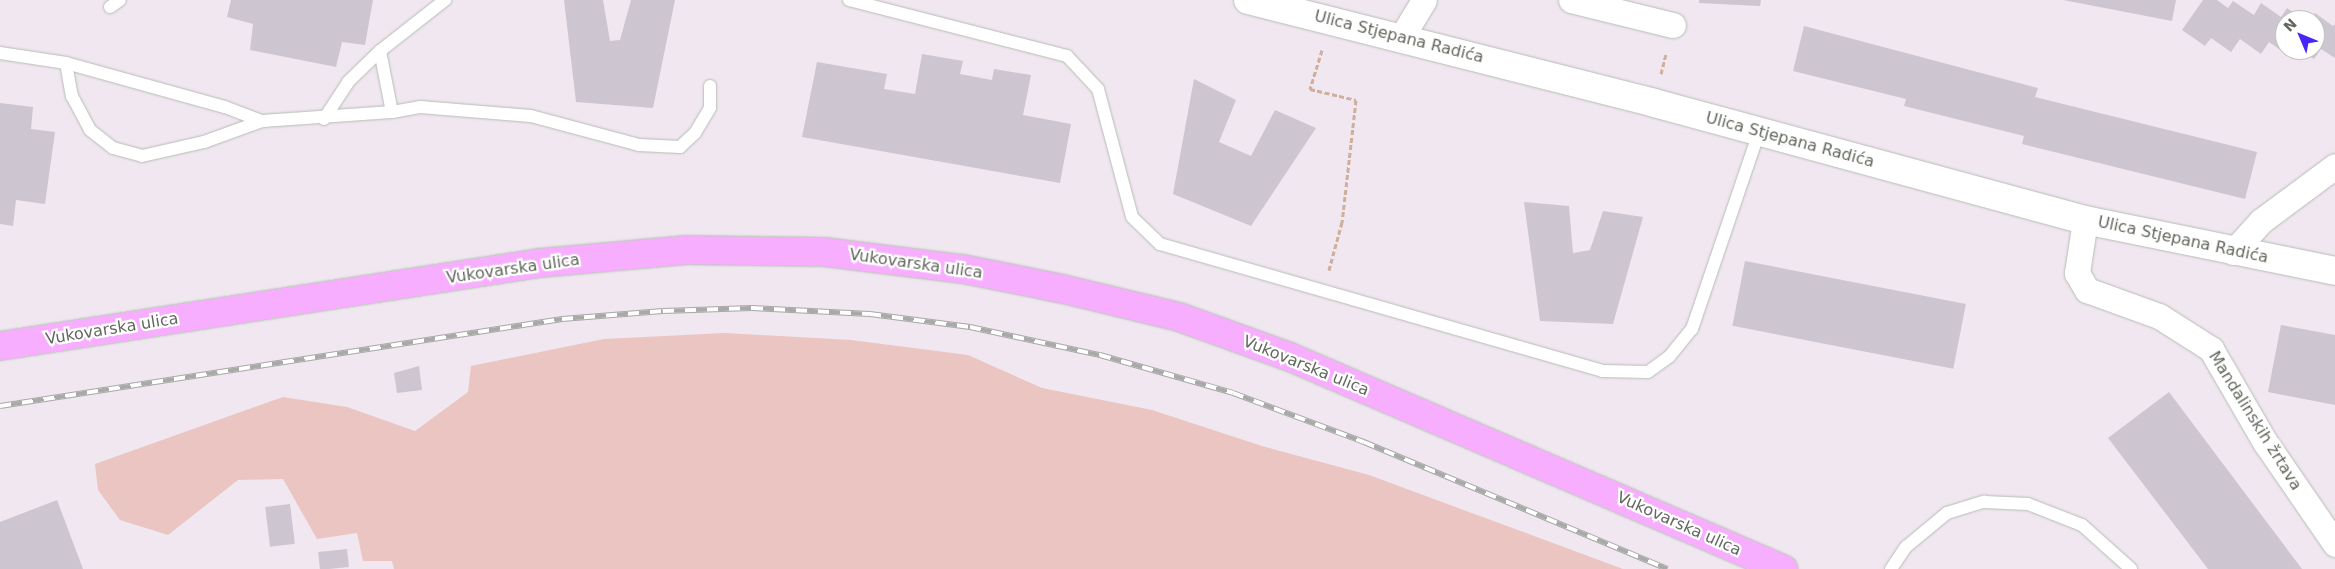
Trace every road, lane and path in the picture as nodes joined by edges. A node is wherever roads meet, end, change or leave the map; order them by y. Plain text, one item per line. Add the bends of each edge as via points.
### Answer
1 (444, 0) edge
2 (849, 0) edge
3 (1248, 0) edge
4 (1424, 0) edge
5 (1571, 0) edge
6 (1674, 25) dead end
7 (1401, 38) junction
8 (1325, 42) dead end
9 (380, 51) junction
10 (0, 53) edge
11 (66, 63) junction
12 (710, 86) dead end
13 (392, 112) junction
14 (324, 118) junction
15 (262, 121) junction
16 (1758, 132) junction
17 (2335, 166) edge
18 (2085, 220) junction
19 (2234, 252) junction
20 (2335, 271) edge
21 (1323, 290) junction
22 (0, 346) edge
23 (2335, 544) edge
24 (1783, 569) edge
25 (1890, 569) edge
26 (2131, 569) edge

1 - 9 lane
2 - 21 lane via 1067,56 1098,89 1132,217 1160,244
3 - 7 main road, Ulica Stjepana Radića
4 - 7 street
5 - 6 street
7 - 16 main road, Ulica Stjepana Radića
8 - 21 path via 1310,89 1356,100 1342,222
9 - 13 lane
9 - 14 lane via 349,81
10 - 11 lane
11 - 15 lane via 225,107
11 - 15 lane via 72,96 90,130 113,148 142,156 204,142
12 - 13 lane via 710,108 695,133 680,147 639,145 531,116 420,107
13 - 14 lane
14 - 15 lane
16 - 18 main road, Ulica Stjepana Radića
16 - 21 lane via 1692,329 1669,357 1648,372 1602,371
17 - 19 street via 2261,221
18 - 19 main road, Ulica Stjepana Radića
18 - 23 street, Mandalinskih žrtava via 2077,273 2087,290 2159,316 2211,350 2265,442
19 - 20 main road, Ulica Stjepana Radića
22 - 24 main road, Vukovarska ulica via 540,263 686,250 824,252 963,269 1179,317 1290,357
25 - 26 lane via 1906,547 1947,513 1984,502 2028,504 2082,525

